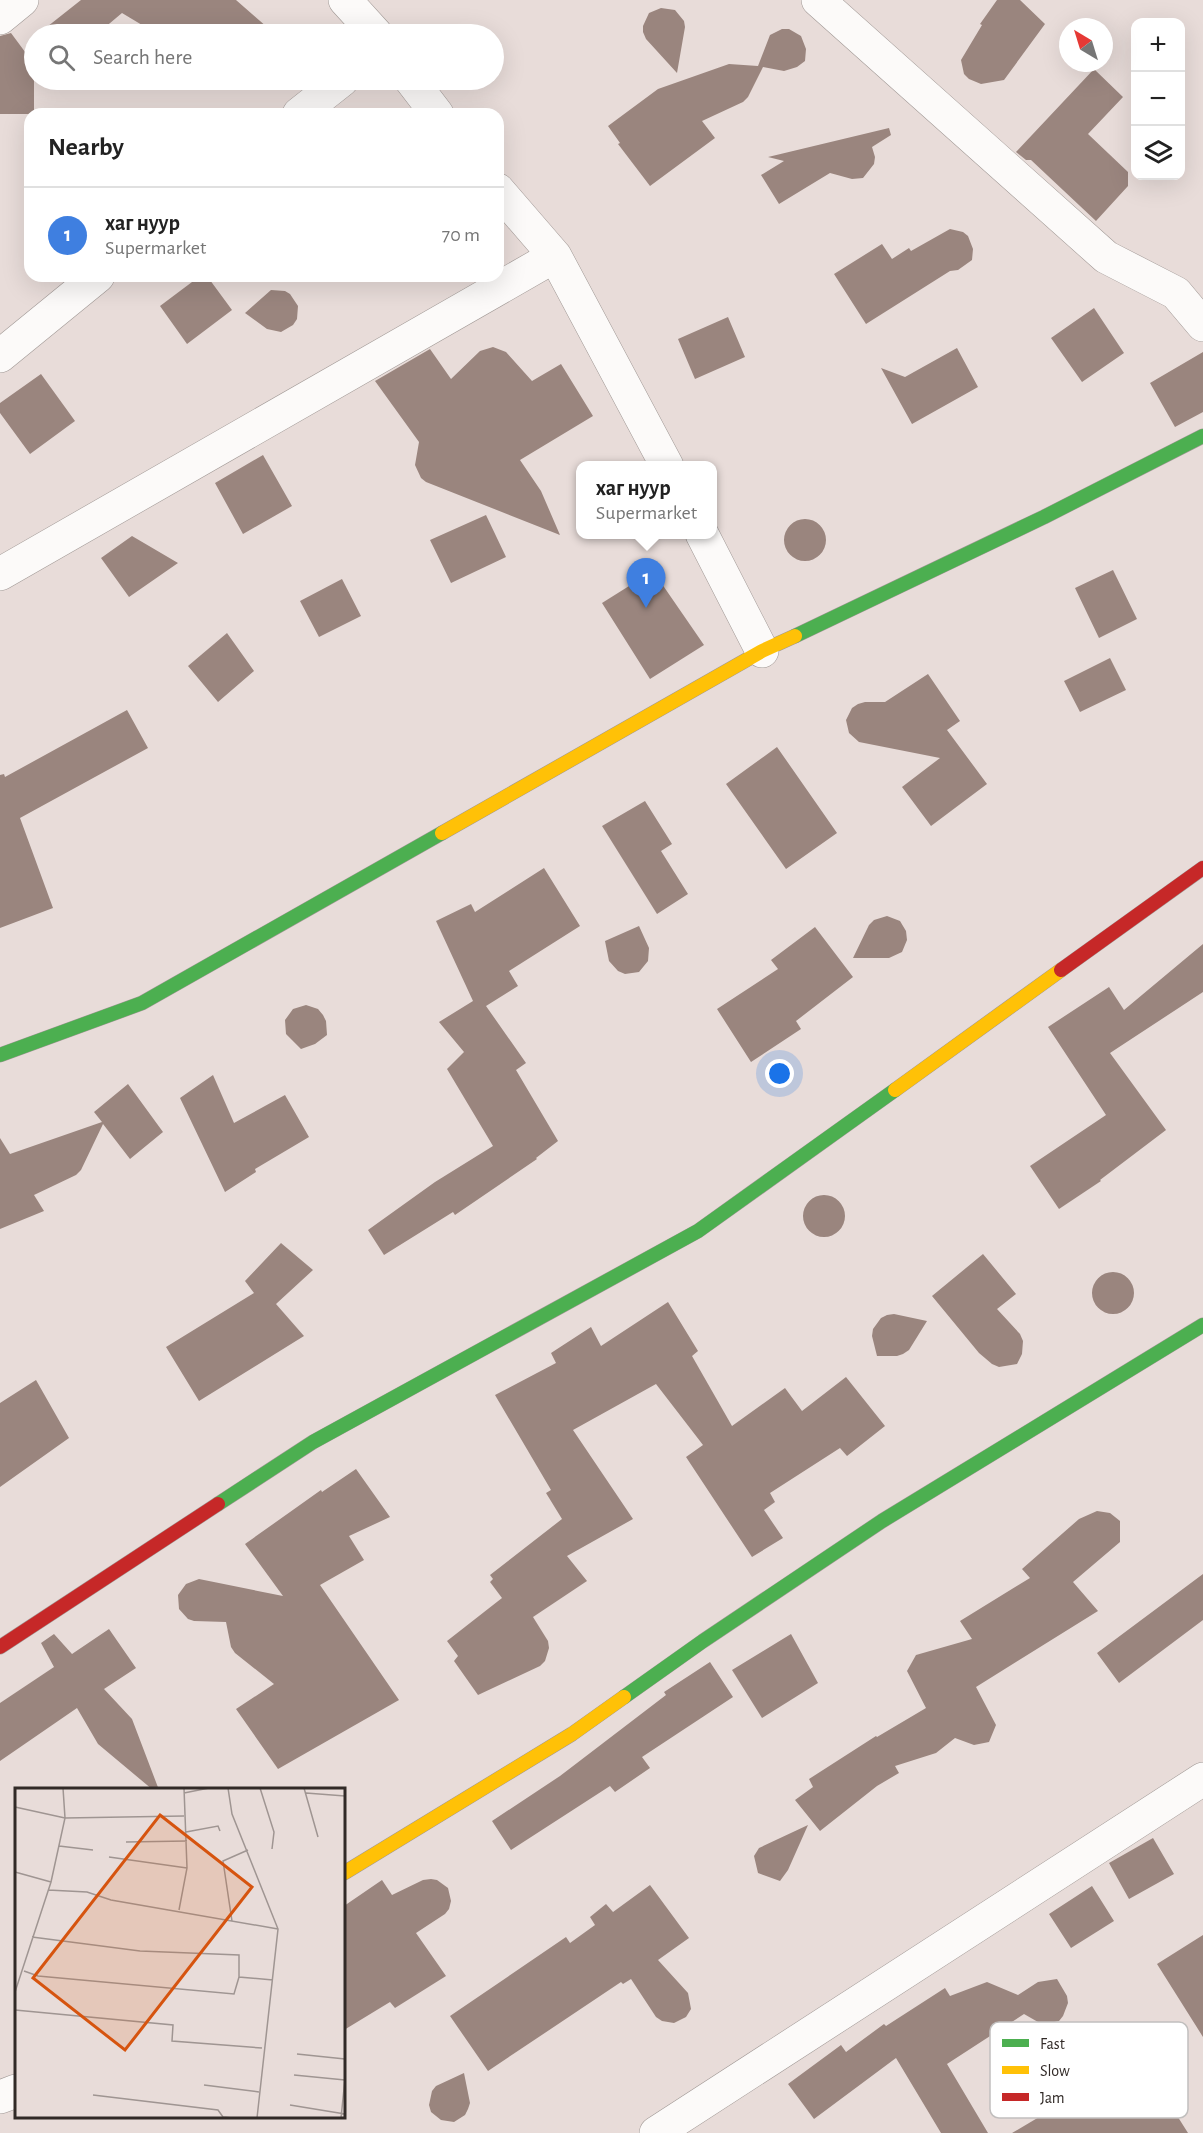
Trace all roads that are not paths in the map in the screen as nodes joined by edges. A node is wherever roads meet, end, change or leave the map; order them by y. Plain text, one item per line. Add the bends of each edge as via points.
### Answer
1 (22, 0) edge
2 (345, 0) edge
3 (818, 0) edge
4 (0, 18) edge
5 (367, 24) edge
6 (329, 90) edge
7 (419, 90) edge
8 (307, 108) edge
9 (432, 108) edge
10 (504, 197) edge
11 (555, 255) junction
12 (91, 282) edge
13 (1203, 325) edge
14 (0, 356) edge
15 (1203, 436) edge
16 (665, 461) edge
17 (705, 539) edge
18 (0, 574) edge
19 (762, 651) junction
20 (1203, 868) edge
21 (0, 1055) edge
22 (1203, 1325) edge
23 (0, 1647) edge
24 (1203, 1779) edge
25 (345, 1872) edge
26 (15, 2091) edge
27 (0, 2097) edge
28 (656, 2133) edge

1 - 4 street
2 - 5 street
3 - 13 street via 1106,257 1176,293
6 - 8 street
7 - 9 street
10 - 11 street
11 - 16 street
11 - 18 street
12 - 14 street
15 - 19 street via 1044,517
17 - 19 street
19 - 21 street via 142,1003
20 - 23 street via 698,1231 313,1442
22 - 25 street via 882,1521 572,1734
24 - 28 street
26 - 27 street

